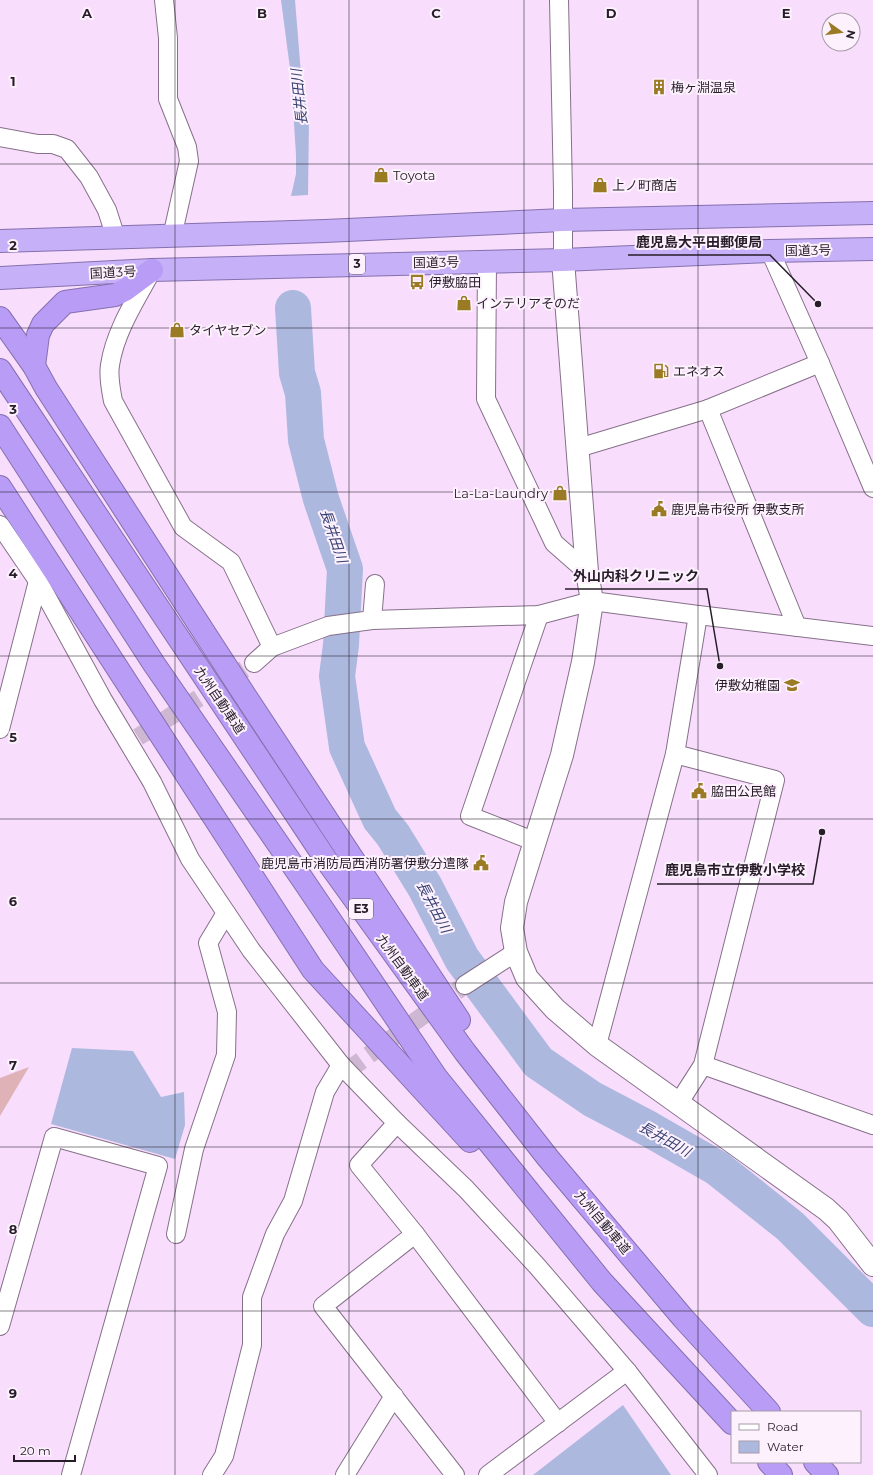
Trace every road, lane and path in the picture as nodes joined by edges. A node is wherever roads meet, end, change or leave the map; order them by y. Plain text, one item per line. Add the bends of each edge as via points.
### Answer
1 (164, 0) edge
2 (558, 0) edge
3 (0, 137) edge
4 (873, 213) edge
5 (563, 220) junction
6 (172, 237) junction
7 (116, 238) junction
8 (0, 241) edge
9 (873, 249) edge
10 (770, 251) junction
11 (562, 260) junction
12 (487, 261) junction
13 (152, 270) junction
14 (0, 278) edge
15 (0, 318) edge
16 (820, 363) junction
17 (34, 366) junction
18 (0, 370) edge
19 (708, 410) junction
20 (0, 426) edge
21 (578, 448) junction
22 (0, 487) edge
23 (873, 488) edge
24 (0, 525) edge
25 (587, 572) junction
26 (38, 581) junction
27 (375, 584) dead end
28 (592, 601) junction
29 (539, 615) junction
30 (698, 615) junction
31 (372, 620) junction
32 (797, 628) junction
33 (873, 636) edge
34 (272, 646) junction
35 (254, 663) tunnel mouth
36 (0, 729) edge
37 (675, 754) junction
38 (536, 842) junction
39 (226, 913) junction
40 (508, 957) junction
41 (467, 984) tunnel mouth
42 (597, 1045) junction
43 (341, 1065) junction
44 (703, 1065) junction
45 (678, 1104) junction
46 (397, 1123) junction
47 (873, 1125) edge
48 (548, 1158) junction
49 (176, 1234) dead end
50 (415, 1234) junction
51 (873, 1265) edge
52 (602, 1282) junction
53 (0, 1326) edge
54 (627, 1371) junction
55 (394, 1396) junction
56 (769, 1411) edge
57 (731, 1422) edge
58 (558, 1423) junction
59 (770, 1463) edge
60 (816, 1463) edge
61 (70, 1475) edge
62 (212, 1475) edge
63 (346, 1475) edge
64 (455, 1475) edge
65 (488, 1475) edge
66 (708, 1475) edge
67 (781, 1475) edge
68 (827, 1475) edge

1 - 6 street via 168,38 168,99 190,161
2 - 5 street
3 - 7 street via 53,144 67,149 89,177 104,203
4 - 5 highway
5 - 6 highway
5 - 11 street
6 - 7 highway
7 - 8 highway
9 - 10 highway, 国道3号 / 3
10 - 11 highway, 国道3号 / 3
10 - 16 street
11 - 12 highway, 国道3号 / 3
11 - 21 street
12 - 13 highway, 国道3号 / 3
12 - 25 street via 486,399 554,543
13 - 14 highway, 国道3号 / 3
13 - 17 highway via 115,295 66,302 43,324 38,335
13 - 34 street via 118,338 110,365 113,402 183,528 231,562
15 - 17 highway
16 - 19 street
16 - 23 street
17 - 48 highway via 50,395 242,691
18 - 48 highway, 九州自動車道 / E3 via 327,861 465,1052
19 - 21 street
19 - 32 street
20 - 52 highway, E3 via 154,664 436,1077
21 - 25 street
22 - 52 highway via 313,970
24 - 26 street
25 - 28 street
26 - 36 street
26 - 39 street via 133,739 190,859
27 - 31 street
28 - 29 street
28 - 30 street
28 - 38 street via 583,662 562,755
29 - 31 street
29 - 38 street via 470,816
30 - 32 street
30 - 37 street
31 - 34 street via 328,626
32 - 33 street
34 - 35 street
37 - 42 street
37 - 44 street via 775,780
38 - 40 street via 516,902
39 - 43 street via 251,950
39 - 49 street via 208,942 227,1012 226,1055 194,1149
40 - 41 street
40 - 42 street via 555,1009
42 - 45 street
43 - 46 street
43 - 62 street via 325,1092 293,1201 275,1234 252,1297 252,1345 224,1456
44 - 45 street
44 - 47 street
45 - 51 street via 826,1209 838,1220
46 - 50 street via 359,1165
46 - 54 street via 476,1200 537,1266
48 - 56 highway, 九州自動車道 / E3 via 683,1318
50 - 55 street via 323,1306
50 - 58 street
52 - 57 highway, E3
53 - 61 street via 54,1137 158,1166
54 - 58 street
54 - 66 street
55 - 63 street
55 - 64 street
58 - 65 street
59 - 67 highway
60 - 68 highway

